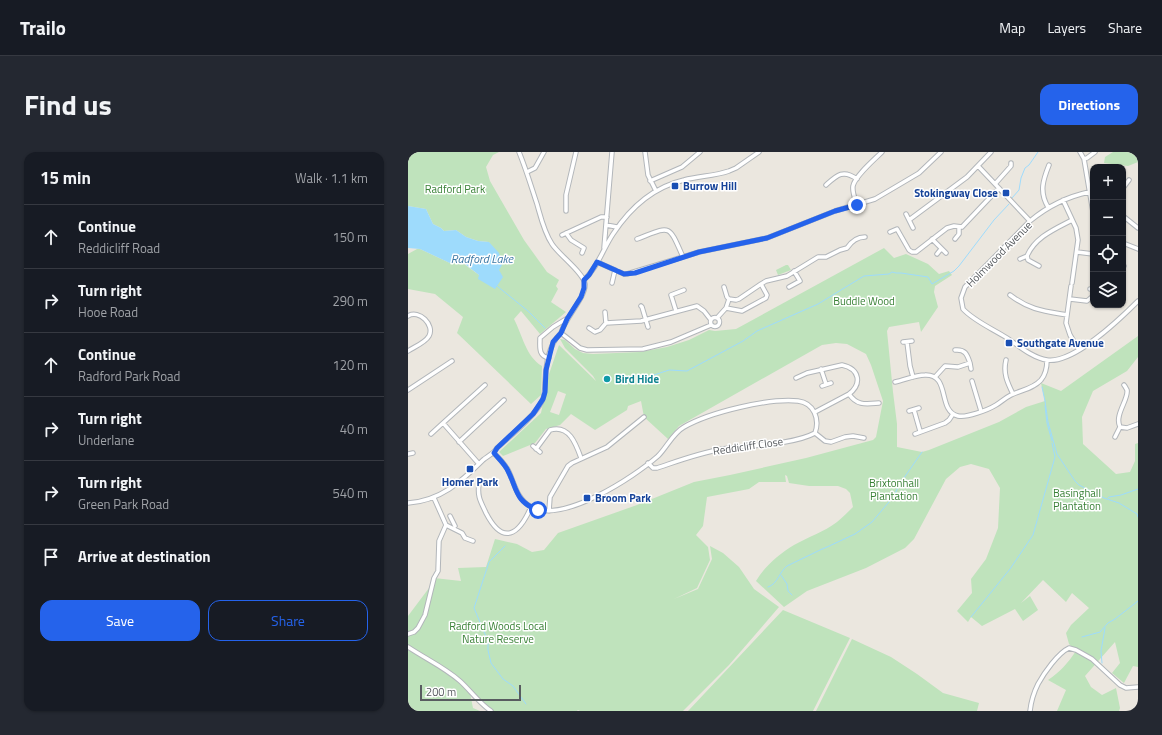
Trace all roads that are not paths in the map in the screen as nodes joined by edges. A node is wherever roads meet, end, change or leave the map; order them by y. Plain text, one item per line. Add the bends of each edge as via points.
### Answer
1 (518, 152) edge
2 (544, 152) edge
3 (576, 152) edge
4 (612, 152) edge
5 (645, 152) edge
6 (700, 152) edge
7 (759, 152) edge
8 (882, 152) edge
9 (941, 152) edge
10 (991, 152) edge
11 (1080, 152) edge
12 (1095, 152) edge
13 (1084, 159) junction
14 (1011, 163) dead end
15 (1049, 164) dead end
16 (978, 166) junction
17 (527, 172) junction
18 (1038, 175) dead end
19 (1044, 177) junction
20 (856, 179) junction
21 (1129, 180) dead end
22 (650, 181) junction
23 (826, 184) dead end
24 (995, 184) junction
25 (1126, 187) edge
26 (999, 188) junction
27 (656, 191) junction
28 (1089, 192) junction
29 (1063, 200) junction
30 (1091, 200) edge
31 (857, 205) junction
32 (1048, 207) junction
33 (566, 211) dead end
34 (906, 214) dead end
35 (607, 217) junction
36 (1126, 218) edge
37 (909, 220) junction
38 (1072, 220) junction
39 (1030, 221) junction
40 (606, 225) junction
41 (959, 227) junction
42 (617, 228) junction
43 (913, 228) dead end
44 (1138, 228) edge
45 (890, 232) dead end
46 (566, 233) junction
47 (562, 235) dead end
48 (865, 237) dead end
49 (637, 239) dead end
50 (932, 239) junction
51 (955, 239) dead end
52 (586, 243) dead end
53 (1126, 244) edge
54 (1138, 244) edge
55 (604, 249) junction
56 (941, 249) junction
57 (1137, 249) edge
58 (1077, 252) junction
59 (946, 253) dead end
60 (937, 254) dead end
61 (1090, 254) edge
62 (1027, 256) junction
63 (683, 257) junction
64 (1020, 259) dead end
65 (597, 262) junction
66 (1039, 266) dead end
67 (615, 270) junction
68 (794, 272) junction
69 (584, 280) junction
70 (800, 281) junction
71 (612, 283) dead end
72 (761, 284) junction
73 (802, 286) dead end
74 (724, 287) dead end
75 (789, 287) dead end
76 (684, 290) dead end
77 (671, 295) junction
78 (1010, 295) dead end
79 (666, 296) dead end
80 (1090, 298) edge
81 (1070, 299) junction
82 (729, 300) junction
83 (1138, 302) edge
84 (641, 306) dead end
85 (726, 308) junction
86 (676, 311) junction
87 (605, 312) dead end
88 (1067, 315) junction
89 (408, 316) edge
90 (717, 318) junction
91 (567, 319) junction
92 (646, 320) junction
93 (711, 320) junction
94 (606, 323) junction
95 (711, 325) junction
96 (648, 327) dead end
97 (589, 328) dead end
98 (561, 333) junction
99 (907, 342) dead end
100 (964, 345) dead end
101 (955, 350) dead end
102 (962, 350) junction
103 (1079, 350) junction
104 (408, 351) edge
105 (549, 358) junction
106 (1047, 360) junction
107 (452, 361) dead end
108 (970, 363) junction
109 (1004, 363) dead end
110 (821, 369) junction
111 (972, 369) dead end
112 (898, 376) dead end
113 (935, 377) junction
114 (913, 378) junction
115 (801, 381) dead end
116 (832, 383) dead end
117 (974, 383) dead end
118 (485, 385) dead end
119 (1124, 385) dead end
120 (408, 390) edge
121 (849, 394) junction
122 (1013, 394) junction
123 (504, 400) dead end
124 (879, 403) dead end
125 (909, 411) dead end
126 (981, 411) junction
127 (815, 412) junction
128 (953, 414) junction
129 (644, 417) dead end
130 (443, 424) junction
131 (1138, 424) edge
132 (1120, 427) junction
133 (920, 432) junction
134 (815, 433) junction
135 (431, 434) dead end
136 (915, 434) dead end
137 (1115, 437) dead end
138 (864, 438) dead end
139 (459, 442) junction
140 (540, 452) dead end
141 (413, 453) dead end
142 (494, 453) junction
143 (408, 454) edge
144 (581, 458) junction
145 (648, 463) junction
146 (479, 464) junction
147 (480, 487) dead end
148 (434, 498) junction
149 (408, 503) edge
150 (532, 507) junction
151 (549, 511) junction
152 (450, 516) dead end
153 (453, 521) junction
154 (446, 525) junction
155 (455, 526) dead end
156 (473, 541) dead end
157 (408, 634) edge
158 (408, 647) edge
159 (1138, 688) edge
160 (492, 711) edge
161 (1030, 711) edge

1 - 17 street
2 - 17 street via 535,168
3 - 33 street via 566,195
4 - 35 street
5 - 22 street
6 - 22 street via 682,167
7 - 27 street via 729,171 675,182
8 - 20 street
9 - 31 street via 913,177 881,196
10 - 16 street
11 - 13 street
12 - 13 street
13 - 28 street
14 - 24 street
15 - 19 street
16 - 24 street
16 - 37 street
17 - 69 street via 547,236 558,254
18 - 19 street
19 - 32 street via 1042,191
20 - 23 street via 851,175 840,174
20 - 31 street via 853,188
21 - 25 street
22 - 27 street
24 - 26 street
26 - 39 street
26 - 41 street via 966,224
27 - 42 street via 640,202
28 - 29 street, Holmwood Avenue
28 - 30 street
29 - 32 street, Holmwood Avenue
29 - 38 street
31 - 63 street via 767,238
32 - 39 street, Holmwood Avenue
34 - 37 street
35 - 40 street
35 - 46 street via 601,217
36 - 44 street
37 - 43 street
38 - 58 street via 1078,240
38 - 62 street via 1047,234
39 - 106 street, Holmwood Avenue via 965,287 961,304 966,312 990,328
40 - 42 street
40 - 55 street
41 - 50 street via 947,228
41 - 51 street via 959,234
42 - 55 street
45 - 50 street via 896,229 912,252 916,252
46 - 47 street
46 - 52 street via 583,251
48 - 68 street via 826,257 818,257
49 - 63 street via 642,235 664,230 671,232
50 - 56 street
53 - 57 street
54 - 57 street
55 - 65 street
56 - 59 street
56 - 60 street
58 - 61 street
58 - 81 street via 1071,278
62 - 64 street
62 - 66 street via 1028,260
63 - 67 street via 635,273 624,274
65 - 67 street
65 - 69 street
67 - 71 street
68 - 70 street
68 - 72 street
69 - 91 street via 581,297
70 - 73 street
70 - 75 street
72 - 82 street via 739,299
72 - 85 street via 766,298 742,312
74 - 82 street
76 - 77 street
77 - 79 street
77 - 86 street
78 - 88 street via 1031,308
80 - 81 street via 1087,301
81 - 88 street
82 - 85 street
83 - 103 street via 1112,326
84 - 92 street
85 - 90 street
86 - 92 street
86 - 93 street via 697,306
87 - 94 street
88 - 103 street via 1067,328
89 - 104 street via 416,313 420,315 430,328 426,340
90 - 93 street
90 - 95 street via 718,325
91 - 98 street
91 - 105 street via 540,338 541,354
92 - 94 street
92 - 96 street
93 - 95 street
94 - 97 street via 595,332
95 - 98 street via 677,340 643,348 587,350 580,348
98 - 105 street via 553,342
99 - 114 street
100 - 102 street
101 - 102 street
102 - 108 street
103 - 106 street via 1059,360
105 - 142 street via 545,392 540,406
106 - 122 street via 1042,379 1031,387
107 - 120 street
108 - 111 street
108 - 113 street via 958,367 944,366
109 - 122 street via 1006,379
110 - 115 street via 798,377
110 - 116 street via 824,385
110 - 121 street via 842,365 853,370 858,380 854,390
112 - 114 street via 897,382
113 - 114 street via 926,374
113 - 128 street via 941,384 948,410
117 - 126 street
118 - 130 street
119 - 132 street via 1127,391 1119,416
121 - 124 street via 857,403
121 - 127 street
122 - 126 street via 995,406
123 - 139 street
125 - 133 street via 916,409
126 - 128 street via 963,416
127 - 134 street via 818,422
127 - 145 street via 805,403 797,401 761,403 717,413 683,427
128 - 133 street via 946,423
129 - 144 street via 607,447
130 - 135 street
130 - 139 street
131 - 132 street via 1127,428
132 - 137 street
133 - 136 street
134 - 138 street via 825,441 831,442 853,436
134 - 145 street, Reddicliff Close via 808,437 707,452 657,468
139 - 146 street
140 - 144 street via 534,448 550,430 559,428 570,435
141 - 143 street
142 - 146 street
142 - 150 street via 509,472 520,497
144 - 151 street via 568,466 550,497
145 - 151 street via 601,493 564,509
146 - 148 street via 457,485
147 - 150 street via 478,497 492,525 500,532 513,533 528,516
148 - 149 street
148 - 154 street
150 - 151 street
152 - 153 street
153 - 154 street
153 - 155 street
154 - 156 street
154 - 157 street via 439,541 438,571 425,615 418,628
158 - 160 street via 452,675
159 - 161 street via 1120,685 1092,659 1069,648 1062,652 1038,684

